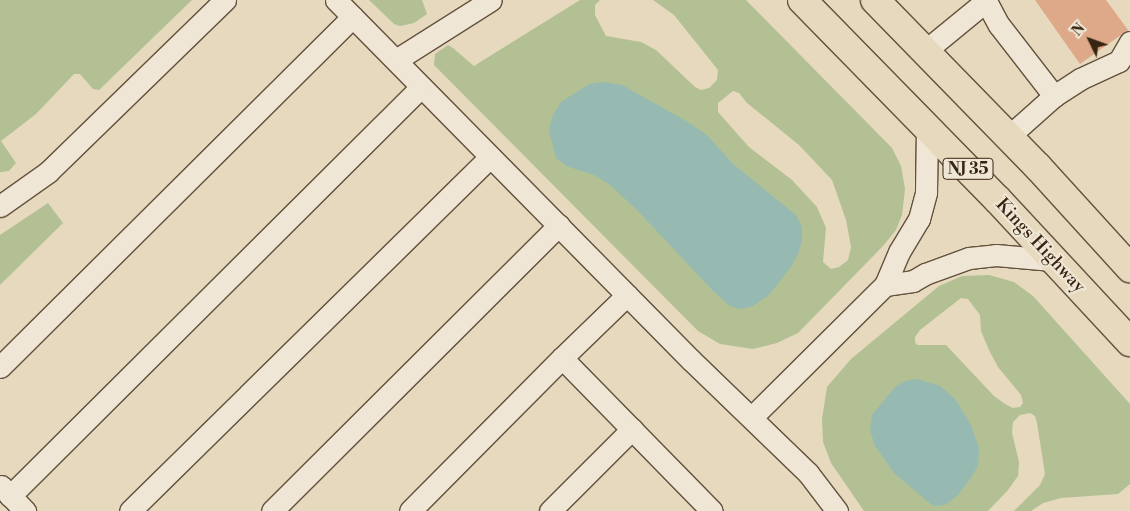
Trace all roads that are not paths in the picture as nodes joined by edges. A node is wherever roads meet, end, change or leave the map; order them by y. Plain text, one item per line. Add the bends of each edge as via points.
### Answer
1 (225, 0) edge
2 (336, 0) edge
3 (491, 0) edge
4 (802, 0) edge
5 (875, 0) edge
6 (987, 0) edge
7 (352, 17) junction
8 (1130, 42) edge
9 (925, 51) junction
10 (396, 60) junction
11 (421, 87) junction
12 (1054, 96) junction
13 (927, 129) junction
14 (1008, 136) junction
15 (490, 157) junction
16 (0, 206) edge
17 (559, 226) junction
18 (1052, 260) junction
19 (1130, 268) edge
20 (885, 284) junction
21 (627, 295) junction
22 (1130, 342) edge
23 (562, 358) junction
24 (0, 367) edge
25 (752, 417) junction
26 (632, 429) junction
27 (5, 490) edge
28 (700, 507) edge
29 (832, 509) edge
30 (26, 511) edge
31 (130, 511) edge
32 (272, 511) edge
33 (410, 511) edge
34 (550, 511) edge

1 - 16 lane via 48,172
2 - 7 lane
3 - 10 lane
4 - 13 main road, Kings Highway / NJ 35
5 - 9 main road, NJ 35
6 - 9 lane
6 - 12 lane via 999,25
7 - 10 lane
7 - 24 lane
8 - 12 lane via 1119,61 1080,79
9 - 14 main road, NJ 35
10 - 11 lane
11 - 15 lane
11 - 27 lane
12 - 14 lane
13 - 18 main road, Kings Highway / NJ 35
13 - 20 lane via 924,201 919,219 898,252
14 - 19 main road, NJ 35
15 - 17 lane
15 - 31 lane
17 - 21 lane
17 - 32 lane
18 - 20 lane via 996,255 969,258 913,281
18 - 22 main road, Kings Highway / NJ 35
20 - 25 lane
21 - 23 lane
21 - 25 lane
23 - 26 lane
23 - 33 lane
25 - 29 lane via 808,473
26 - 28 lane
26 - 34 lane
27 - 30 lane

